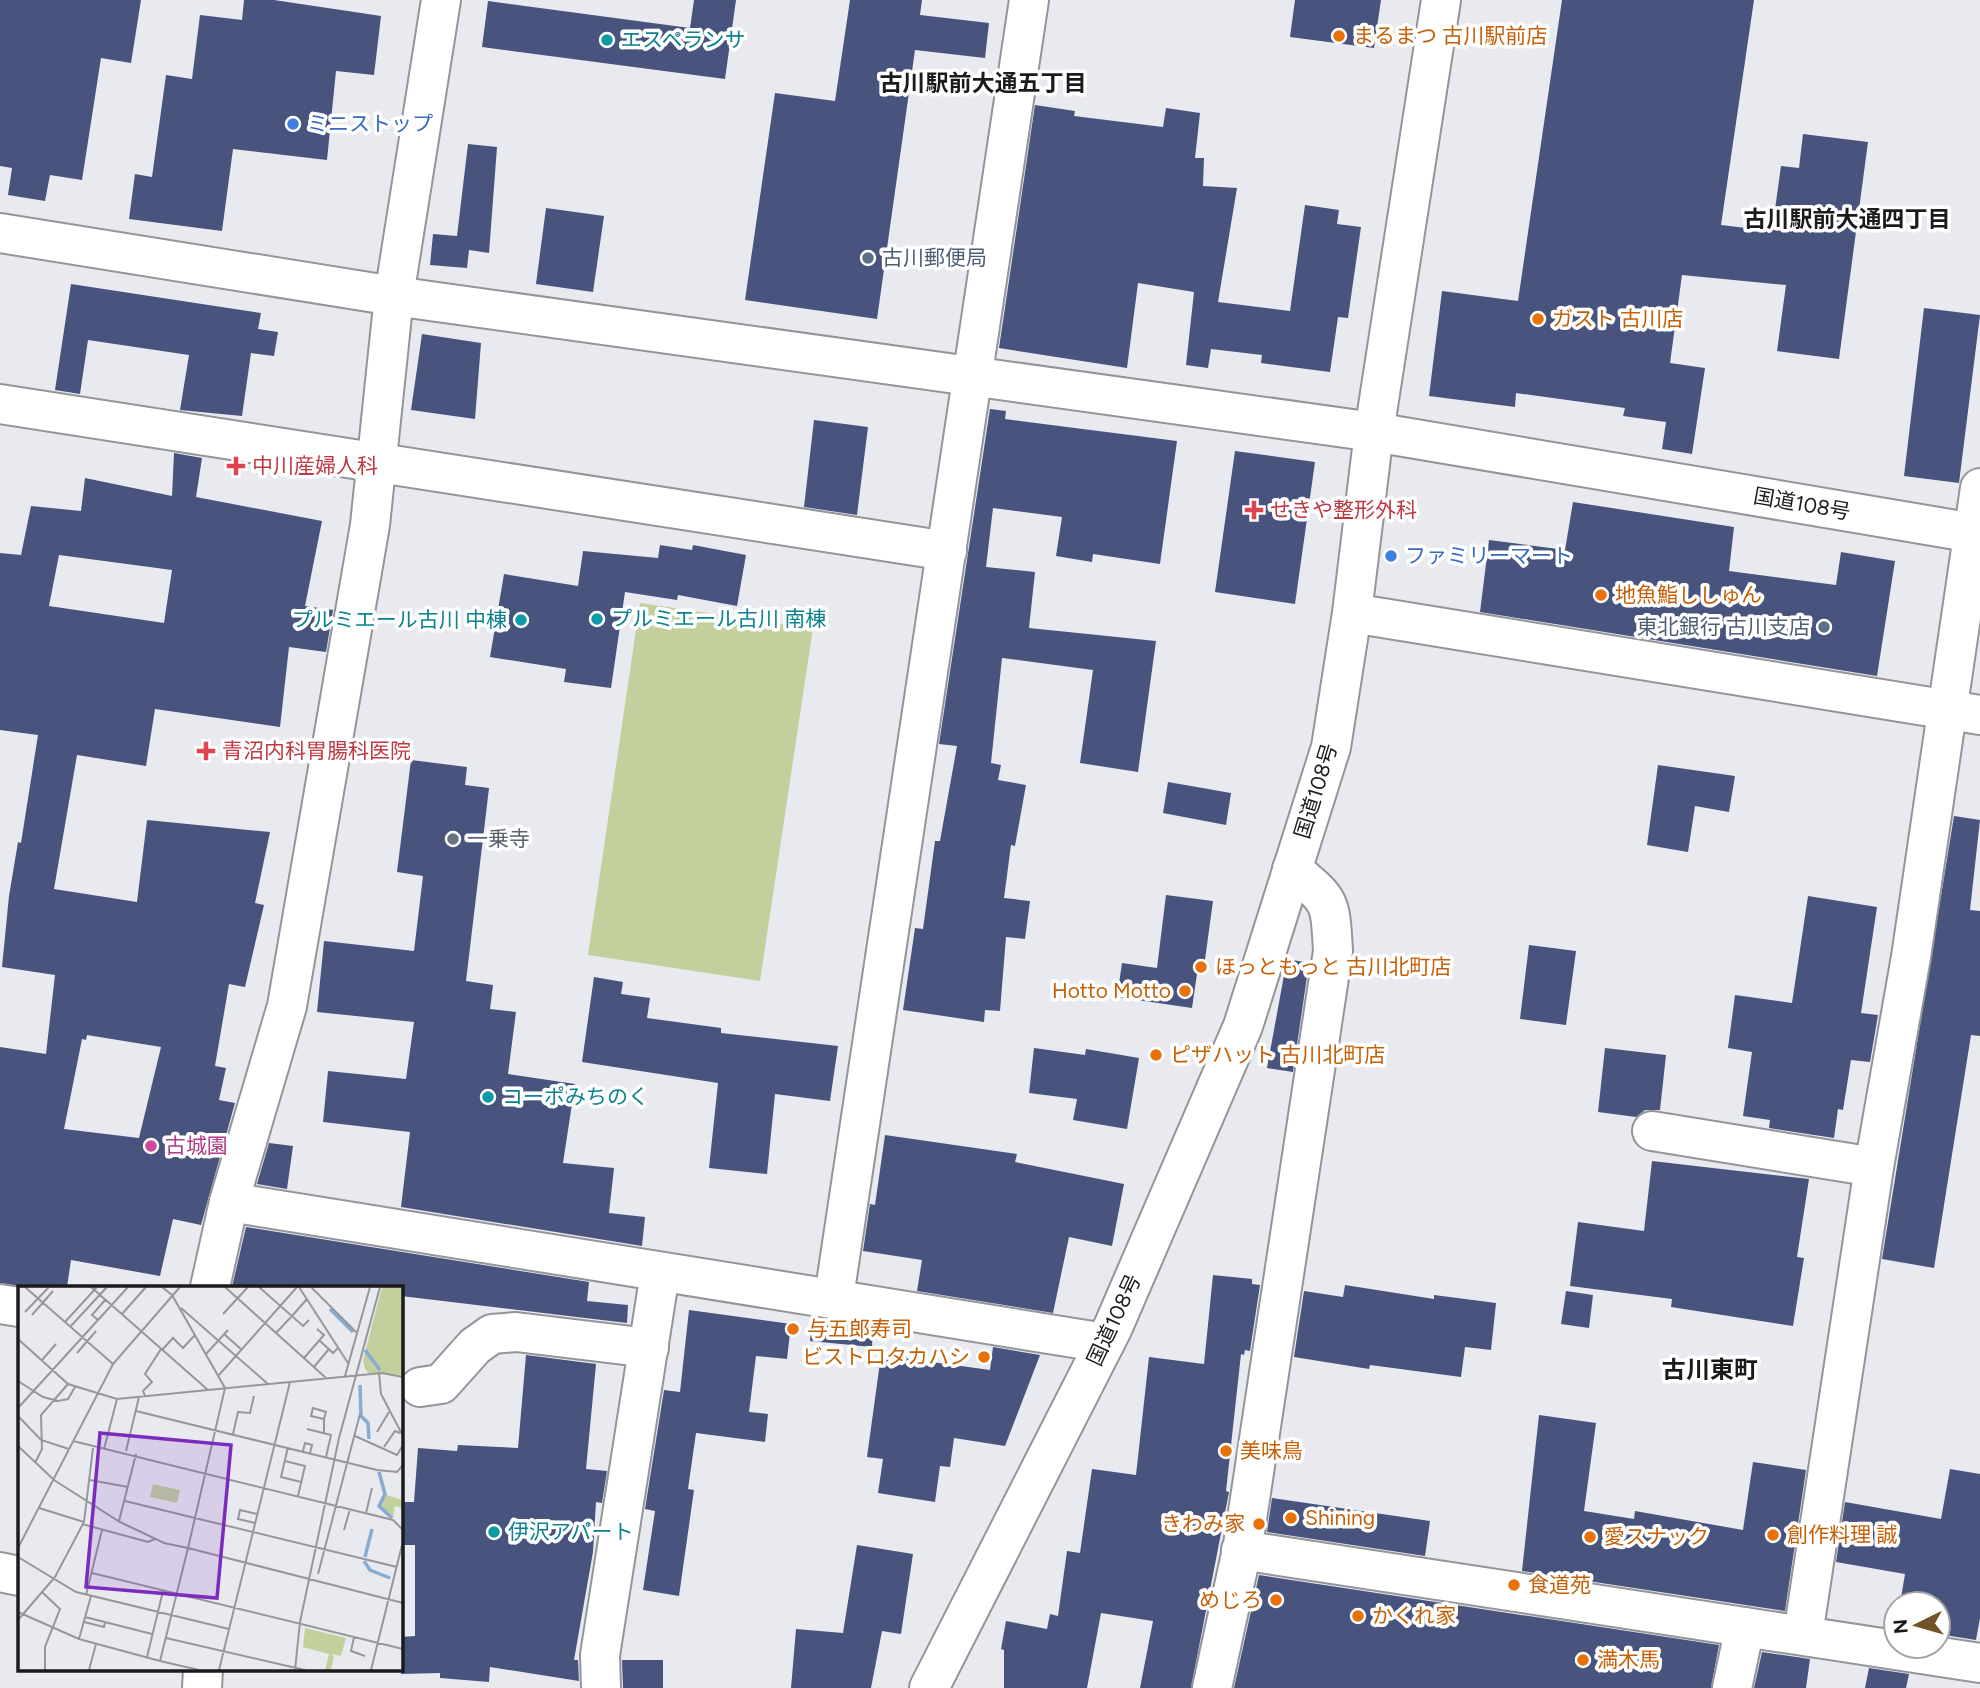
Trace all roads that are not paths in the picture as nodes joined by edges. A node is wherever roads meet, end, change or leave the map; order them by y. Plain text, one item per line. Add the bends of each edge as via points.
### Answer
1 (441, 0) edge
2 (1029, 0) edge
3 (1441, 0) edge
4 (0, 233) edge
5 (394, 296) junction
6 (973, 376) junction
7 (0, 404) edge
8 (1374, 432) junction
9 (376, 463) junction
10 (1980, 488) edge
11 (1976, 533) edge
12 (947, 551) junction
13 (1352, 613) junction
14 (1963, 712) edge
15 (1292, 869) junction
16 (1652, 1131) dead end
17 (1874, 1167) junction
18 (229, 1202) junction
19 (660, 1273) junction
20 (210, 1286) edge
21 (834, 1297) junction
22 (0, 1304) edge
23 (18, 1307) edge
24 (1105, 1343) junction
25 (649, 1349) junction
26 (420, 1387) dead end
27 (1241, 1550) junction
28 (0, 1572) edge
29 (18, 1576) edge
30 (1745, 1626) junction
31 (1803, 1635) junction
32 (1980, 1662) edge
33 (203, 1670) edge
34 (202, 1688) edge
35 (601, 1688) edge
36 (929, 1688) edge
37 (1212, 1688) edge
38 (1732, 1688) edge

1 - 5 main road
2 - 6 main road
3 - 8 main road
4 - 5 main road
5 - 6 main road
5 - 9 main road
6 - 8 main road
6 - 12 main road
7 - 9 main road
8 - 11 main road, 国道108号
8 - 13 main road, 国道108号
9 - 12 main road
9 - 18 main road via 370,525 287,1006
10 - 11 main road
11 - 14 main road
12 - 21 main road
13 - 14 main road
13 - 15 main road, 国道108号 via 1331,747
14 - 17 main road
15 - 24 main road, 国道108号 via 1243,1026
15 - 27 main road via 1326,898 1333,951
16 - 17 main road
17 - 31 main road
18 - 19 main road
18 - 20 main road
19 - 21 main road
19 - 25 main road
21 - 24 main road
22 - 23 main road
24 - 36 main road, 国道108号
25 - 26 main road via 516,1332 492,1334 441,1384
25 - 35 main road via 600,1656
27 - 30 main road
27 - 37 main road
28 - 29 main road
30 - 31 main road
30 - 38 main road
31 - 32 main road
33 - 34 main road

